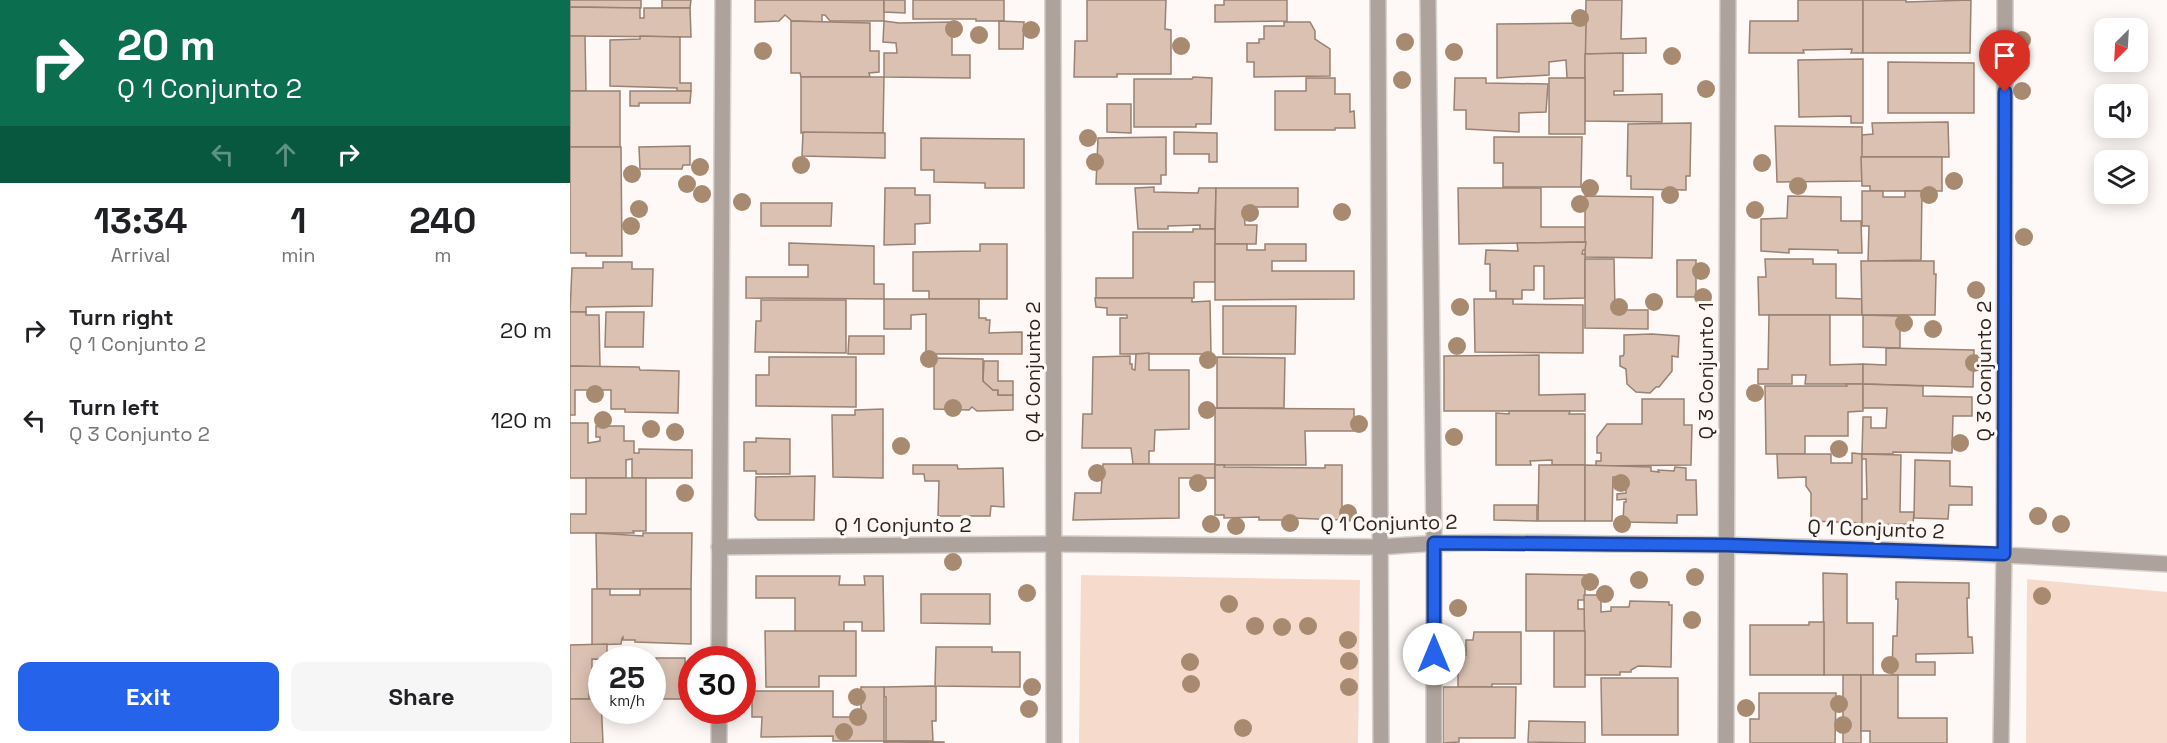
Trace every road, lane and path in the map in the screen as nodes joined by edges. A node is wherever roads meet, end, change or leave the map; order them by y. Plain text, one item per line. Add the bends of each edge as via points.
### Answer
1 (723, 0) edge
2 (1053, 0) edge
3 (1378, 0) edge
4 (1428, 0) edge
5 (1728, 0) edge
6 (2005, 0) edge
7 (1434, 543) junction
8 (1054, 544) junction
9 (1727, 545) junction
10 (719, 547) junction
11 (1381, 547) junction
12 (2004, 554) junction
13 (2167, 564) edge
14 (719, 646) edge
15 (719, 724) edge
16 (719, 743) edge
17 (1054, 743) edge
18 (1381, 743) edge
19 (1434, 743) edge
20 (1726, 743) edge
21 (2001, 743) edge

1 - 10 street
2 - 8 street, Q 4 Conjunto 2
3 - 11 street
4 - 7 street
5 - 9 street, Q 3 Conjunto 1
6 - 12 street, Q 3 Conjunto 2
7 - 9 street, Q 1 Conjunto 2
7 - 11 street, Q 1 Conjunto 2
7 - 19 street
8 - 10 street, Q 1 Conjunto 2
8 - 11 street, Q 1 Conjunto 2
8 - 17 street, Q 4 Conjunto 2
9 - 12 street, Q 1 Conjunto 2
9 - 20 street, Q 3 Conjunto 1
10 - 14 street
11 - 18 street
12 - 13 street, Q 1 Conjunto 2
12 - 21 street, Q 3 Conjunto 2
15 - 16 street

